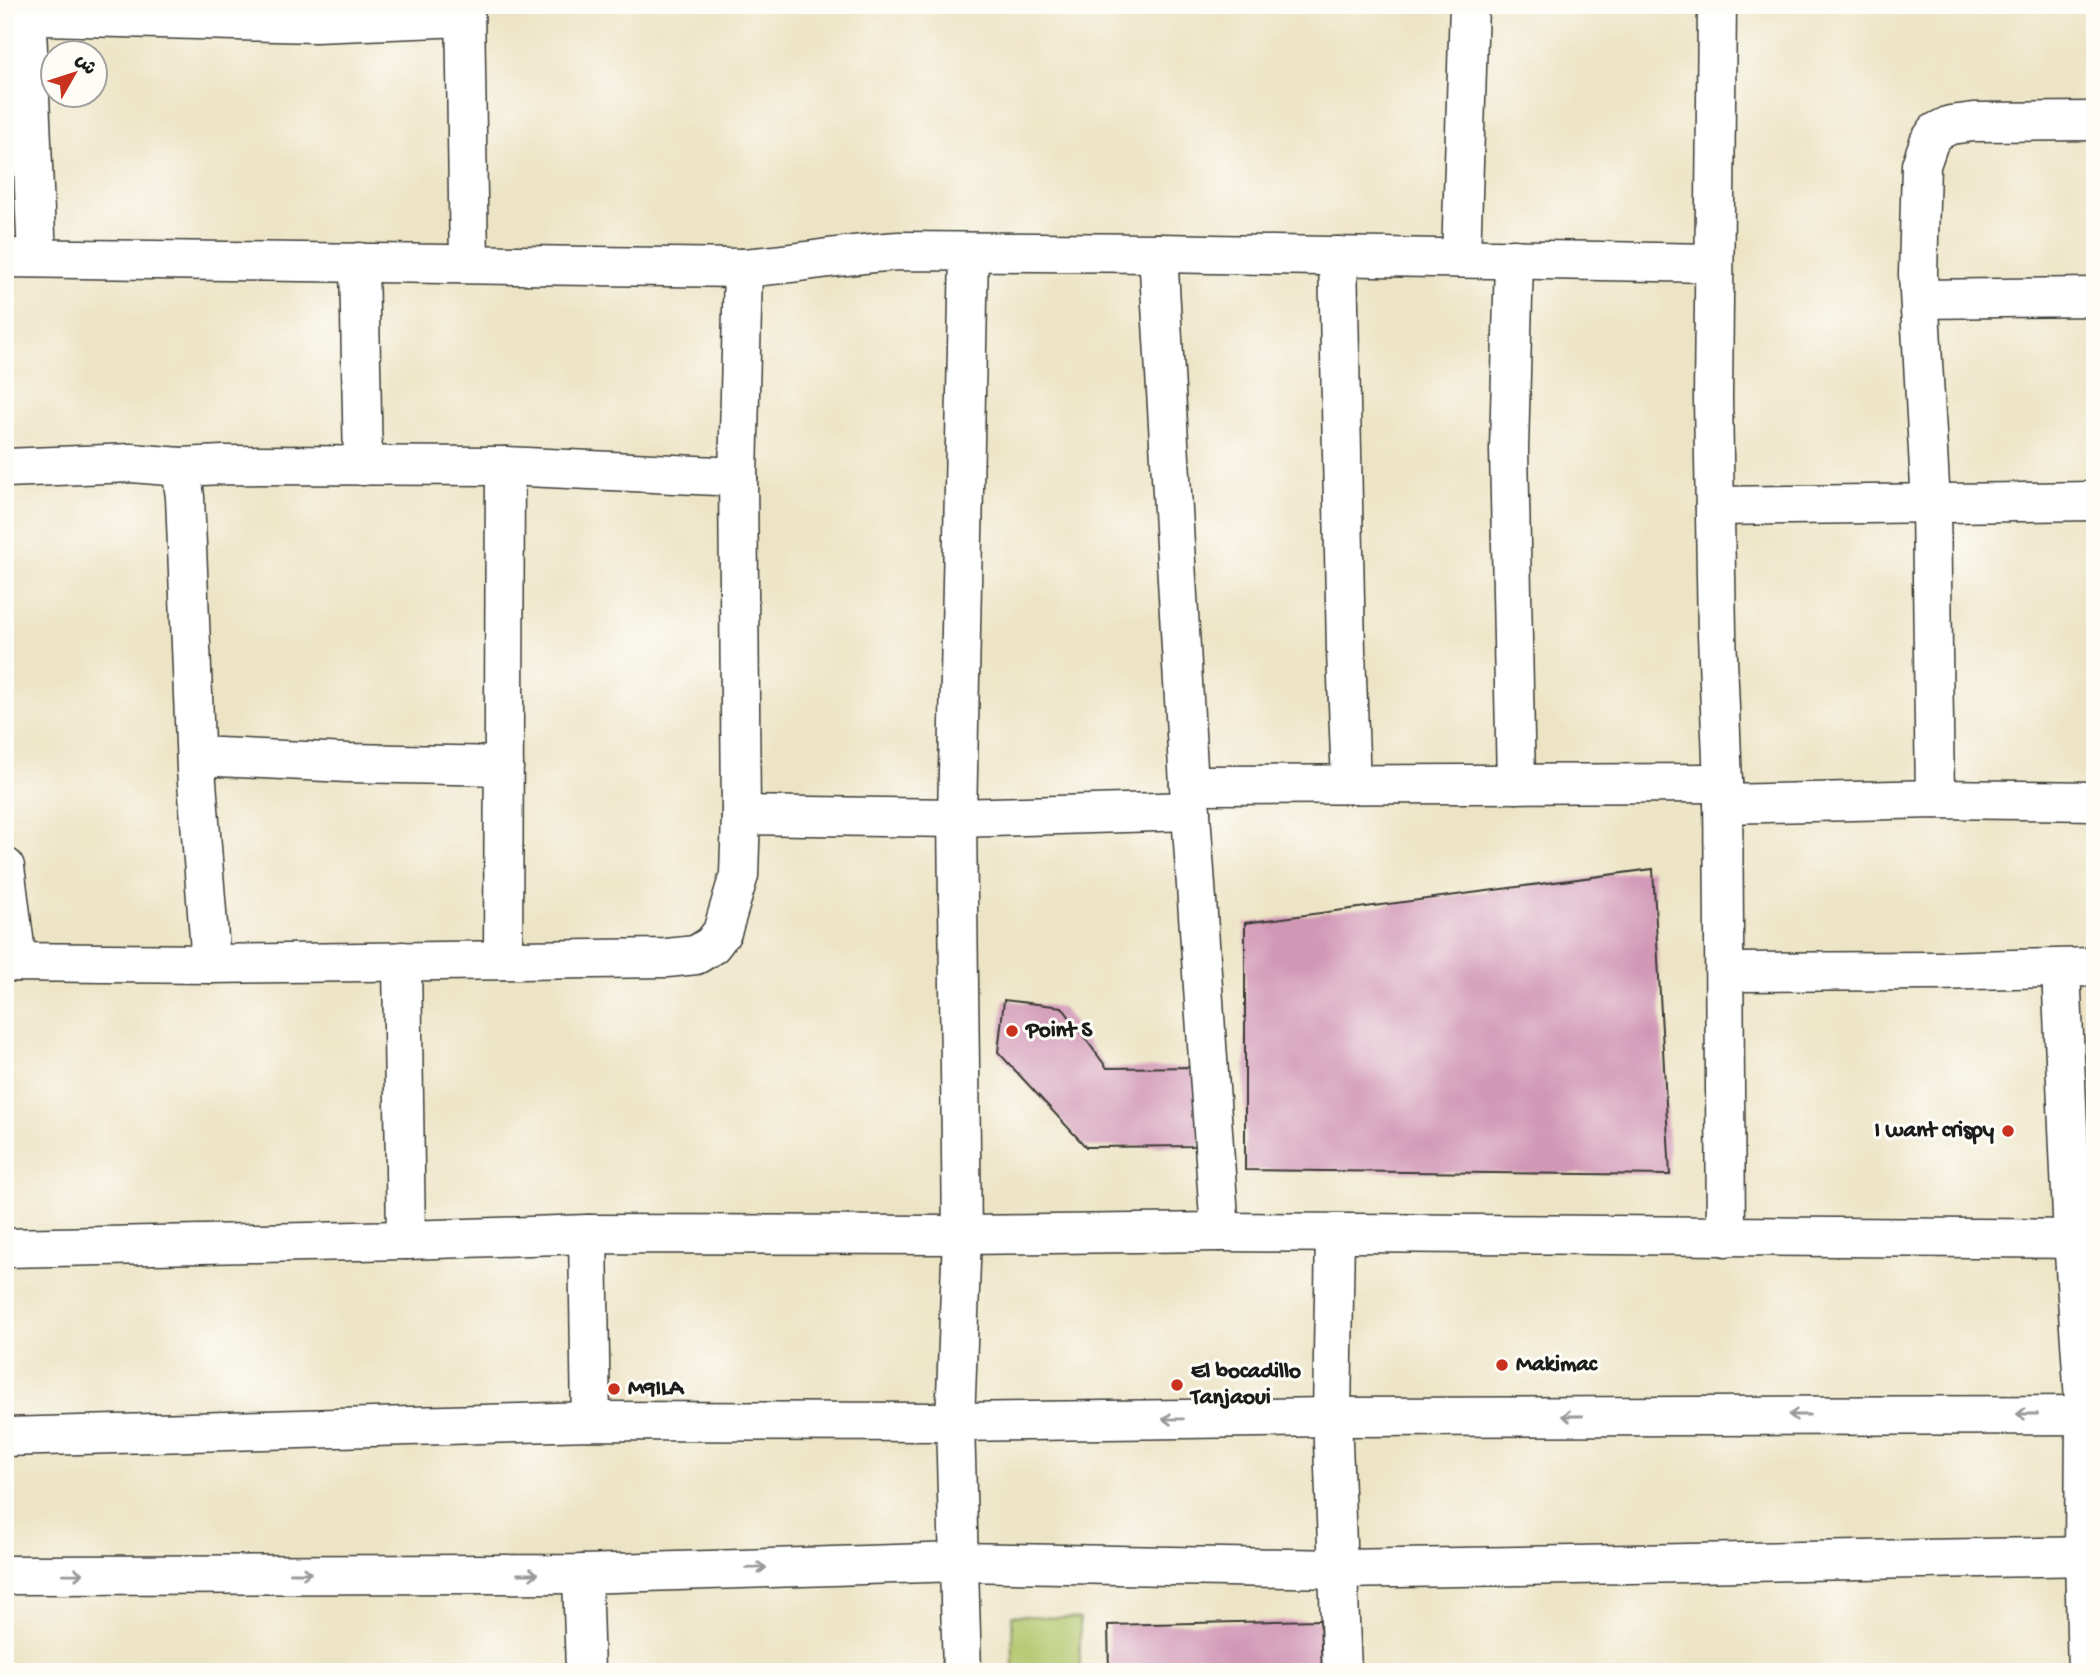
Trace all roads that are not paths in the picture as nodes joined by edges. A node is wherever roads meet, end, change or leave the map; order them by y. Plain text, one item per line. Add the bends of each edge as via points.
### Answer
1 (1469, 5) edge
2 (1717, 5) edge
3 (465, 11) edge
4 (19, 12) edge
5 (2095, 121) edge
6 (969, 253) junction
7 (1158, 253) junction
8 (1338, 256) junction
9 (21, 258) edge
10 (1461, 258) junction
11 (1514, 260) junction
12 (359, 262) junction
13 (469, 263) junction
14 (1713, 264) junction
15 (743, 268) junction
16 (2095, 297) edge
17 (1920, 299) junction
18 (363, 466) junction
19 (505, 466) junction
20 (181, 467) junction
21 (5, 468) edge
22 (738, 478) junction
23 (2095, 501) edge
24 (1931, 504) junction
25 (1715, 506) junction
26 (196, 756) junction
27 (504, 766) junction
28 (1352, 784) junction
29 (1516, 784) junction
30 (1723, 793) junction
31 (1190, 798) junction
32 (1935, 799) junction
33 (2095, 801) edge
34 (741, 815) junction
35 (957, 818) junction
36 (5, 867) edge
37 (503, 960) junction
38 (402, 961) junction
39 (11, 962) edge
40 (211, 964) junction
41 (2078, 968) edge
42 (1725, 972) junction
43 (1220, 1232) junction
44 (1335, 1233) junction
45 (588, 1234) junction
46 (962, 1235) junction
47 (1726, 1237) junction
48 (2084, 1239) edge
49 (406, 1241) junction
50 (5, 1248) edge
51 (2090, 1415) edge
52 (1332, 1417) junction
53 (591, 1421) junction
54 (955, 1422) junction
55 (5, 1437) edge
56 (2090, 1556) edge
57 (959, 1562) junction
58 (1339, 1569) junction
59 (582, 1574) junction
60 (5, 1575) edge
61 (585, 1672) edge
62 (961, 1672) edge
63 (1342, 1672) edge
64 (2087, 1672) edge

1 - 10 street
2 - 14 street
3 - 4 street via 315,23
3 - 13 street
4 - 9 street
5 - 17 street via 1974,122 1936,132 1920,165
6 - 7 street
6 - 15 street via 858,253
6 - 35 street
7 - 8 street
7 - 31 street
8 - 10 street
8 - 28 street
9 - 12 street
10 - 11 street
11 - 14 street
11 - 29 street via 1509,449
12 - 13 street
12 - 18 street
13 - 15 street
14 - 25 street
15 - 22 street
16 - 17 street
17 - 24 street
18 - 19 street
18 - 20 street
19 - 22 street
19 - 27 street
20 - 21 street via 132,463
20 - 26 street
22 - 34 street
23 - 24 street
24 - 25 street
24 - 32 street
25 - 30 street
26 - 27 street
26 - 40 street
27 - 37 street
28 - 29 street
28 - 31 street
29 - 30 street
30 - 32 street
30 - 42 street
31 - 35 street
31 - 43 street
32 - 33 street
34 - 35 street
34 - 37 street via 739,875 723,932 696,955
35 - 46 street
36 - 39 street
37 - 38 street
38 - 40 street
38 - 49 street
39 - 40 street
41 - 42 street
41 - 48 street
42 - 47 street
43 - 44 street
43 - 46 street
44 - 47 street
44 - 52 street
45 - 46 street
45 - 49 street
45 - 53 street
46 - 54 street
47 - 48 street
48 - 51 street
49 - 50 street
51 -> 52 street
51 - 56 street
52 -> 54 street
52 - 58 street
53 - 54 street
53 - 55 street
54 - 57 street
56 - 58 street
56 - 64 street
57 - 58 street
59 -> 57 street
57 - 62 street
58 - 63 street
60 -> 59 street
59 - 61 street

